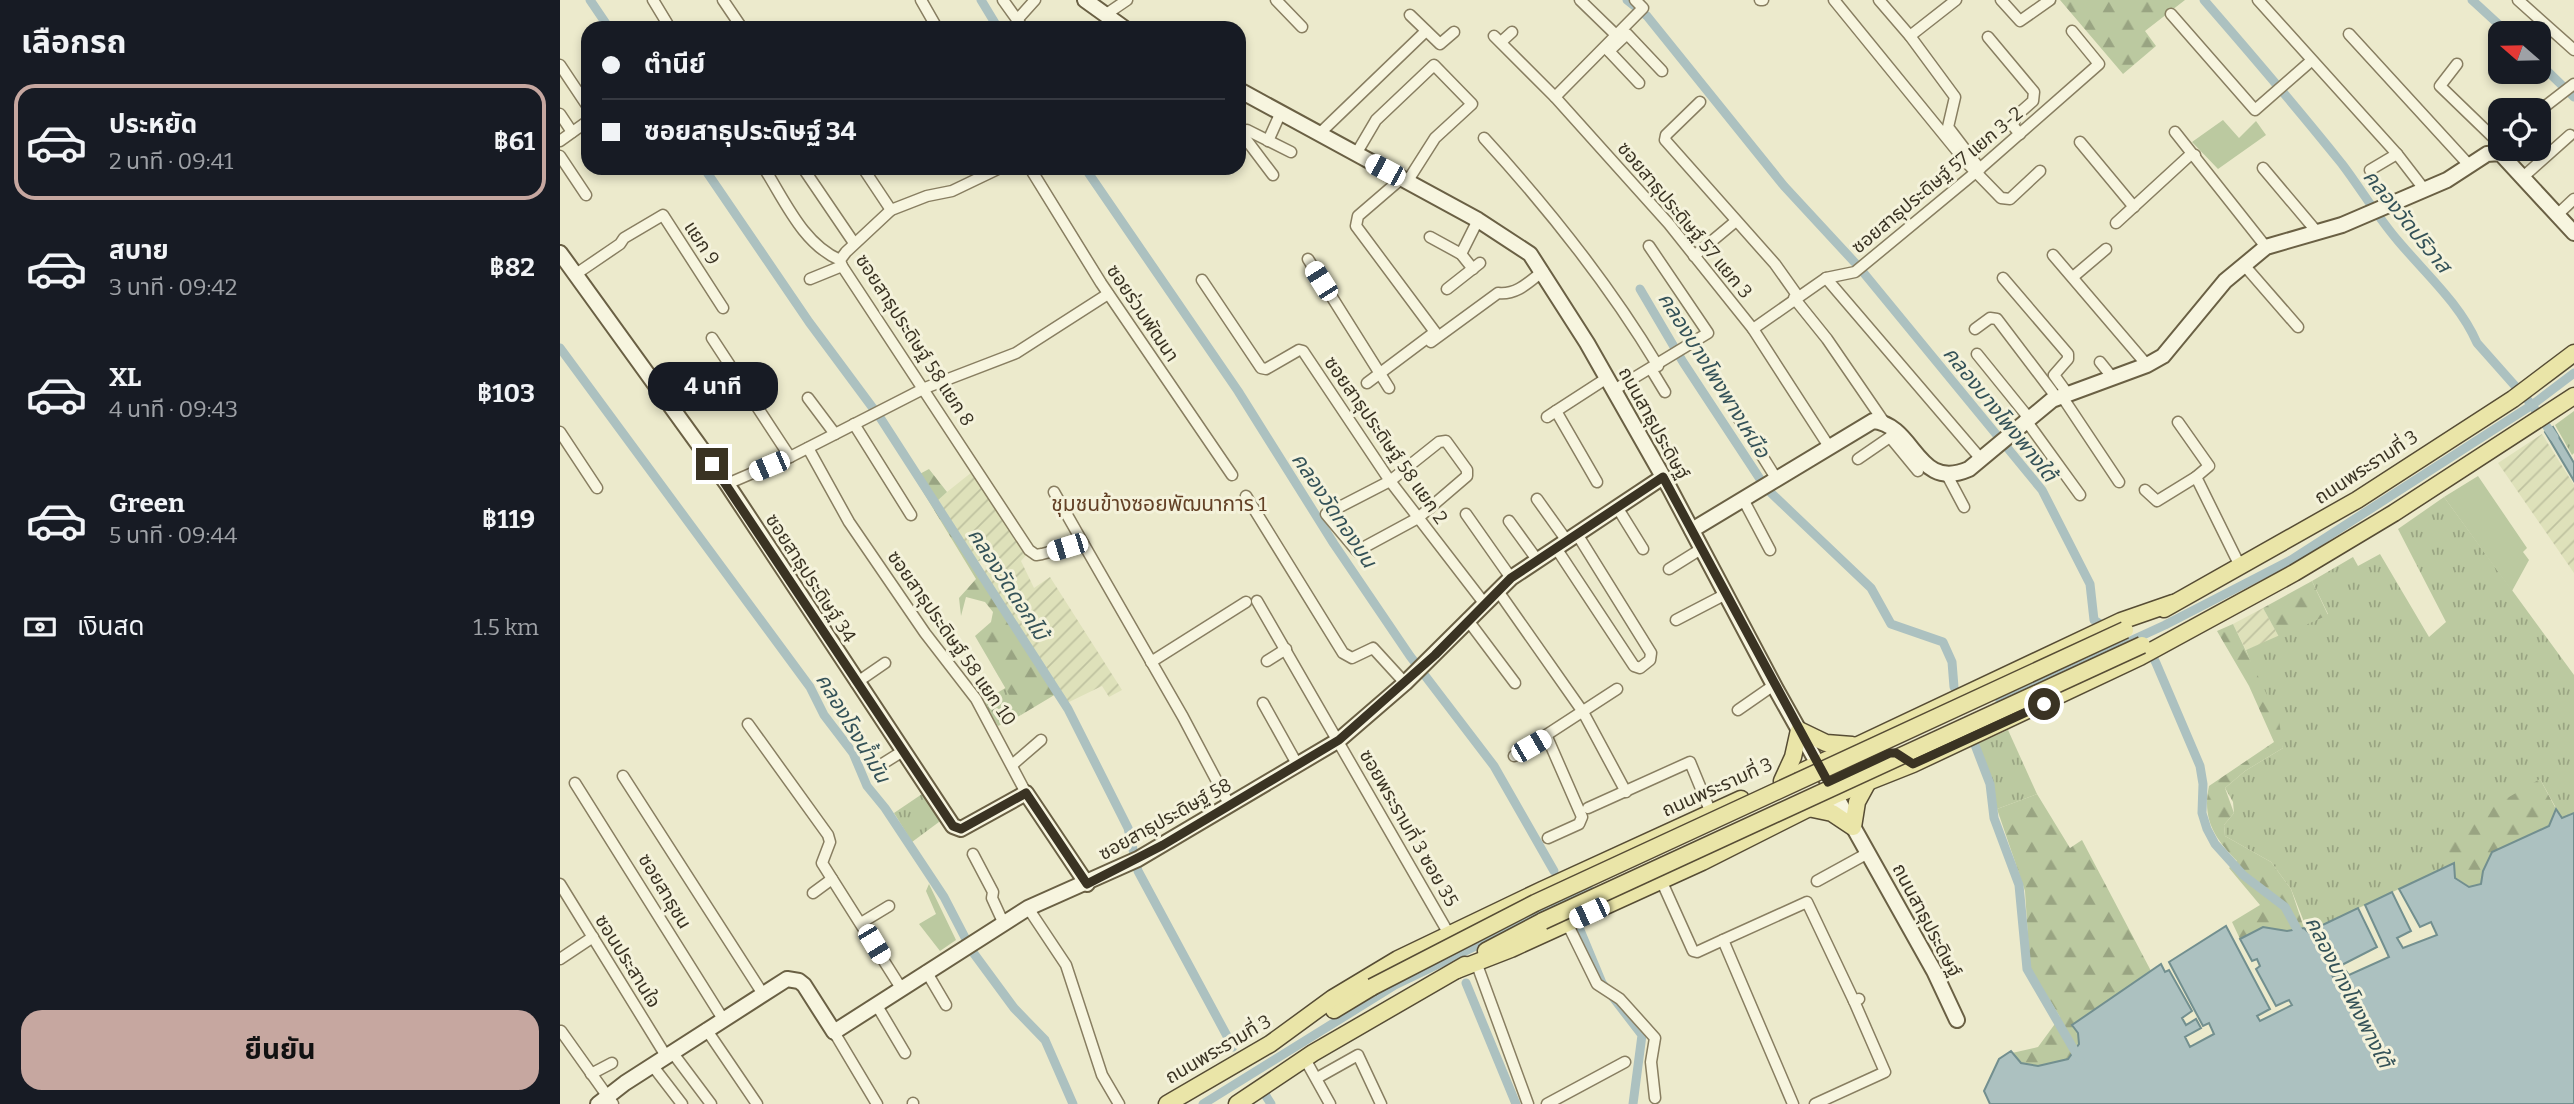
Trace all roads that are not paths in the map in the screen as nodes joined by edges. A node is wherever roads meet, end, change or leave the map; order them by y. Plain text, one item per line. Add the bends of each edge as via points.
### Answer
1 (653, 0) edge
2 (723, 0) edge
3 (921, 0) edge
4 (1003, 0) edge
5 (1035, 0) edge
6 (1085, 0) edge
7 (1127, 0) edge
8 (1276, 0) edge
9 (1580, 0) edge
10 (1635, 0) edge
11 (1834, 0) edge
12 (1879, 0) edge
13 (1956, 0) edge
14 (2001, 0) edge
15 (2050, 0) edge
16 (2258, 0) edge
17 (2518, 0) edge
18 (2171, 14) dead end
19 (1105, 15) junction
20 (1410, 15) dead end
21 (666, 21) edge
22 (736, 21) edge
23 (933, 21) edge
24 (1018, 21) edge
25 (1022, 21) edge
26 (1114, 21) edge
27 (1302, 27) dead end
28 (2072, 31) dead end
29 (1426, 32) junction
30 (1454, 32) dead end
31 (1512, 32) dead end
32 (1615, 34) junction
33 (2349, 34) dead end
34 (1910, 36) junction
35 (1987, 37) dead end
36 (1607, 48) junction
37 (2574, 50) edge
38 (2314, 63) junction
39 (2456, 64) dead end
40 (560, 65) edge
41 (1662, 71) dead end
42 (1639, 83) dead end
43 (2569, 88) edge
44 (1246, 94) edge
45 (581, 96) edge
46 (1555, 97) junction
47 (1700, 102) dead end
48 (2551, 102) edge
49 (1281, 112) junction
50 (560, 114) edge
51 (581, 126) edge
52 (1246, 131) edge
53 (572, 132) junction
54 (2175, 132) dead end
55 (1246, 134) edge
56 (1319, 134) junction
57 (2020, 134) junction
58 (2570, 135) dead end
59 (2488, 136) edge
60 (1483, 138) dead end
61 (560, 141) edge
62 (1268, 141) junction
63 (2080, 142) dead end
64 (1291, 152) dead end
65 (1356, 154) junction
66 (2397, 154) junction
67 (2488, 154) edge
68 (2194, 155) junction
69 (560, 156) edge
70 (2510, 161) edge
71 (2469, 165) junction
72 (2263, 168) dead end
73 (1978, 170) junction
74 (2370, 170) dead end
75 (2040, 171) dead end
76 (769, 175) edge
77 (808, 175) edge
78 (868, 175) edge
79 (985, 175) edge
80 (1034, 175) edge
81 (1273, 175) dead end
82 (2523, 177) junction
83 (1404, 181) junction
84 (2424, 189) junction
85 (586, 195) dead end
86 (2574, 199) edge
87 (2134, 207) junction
88 (891, 210) junction
89 (2557, 215) junction
90 (1478, 220) junction
91 (1736, 220) junction
92 (2116, 223) dead end
93 (2317, 232) junction
94 (2574, 233) edge
95 (1430, 237) dead end
96 (855, 243) junction
97 (1649, 246) dead end
98 (2266, 247) junction
99 (2106, 249) dead end
100 (560, 253) edge
101 (1461, 254) junction
102 (2053, 255) dead end
103 (1694, 256) junction
104 (1308, 259) dead end
105 (841, 263) junction
106 (2244, 265) junction
107 (1543, 271) junction
108 (576, 274) junction
109 (2073, 277) junction
110 (1826, 278) junction
111 (2003, 278) dead end
112 (810, 279) dead end
113 (1202, 280) dead end
114 (1447, 289) dead end
115 (1108, 294) junction
116 (1795, 296) junction
117 (723, 308) dead end
118 (2298, 327) dead end
119 (1975, 329) dead end
120 (1753, 330) junction
121 (712, 338) dead end
122 (2574, 353) edge
123 (1976, 354) dead end
124 (1411, 357) dead end
125 (2100, 362) dead end
126 (2147, 365) junction
127 (1654, 368) junction
128 (1380, 373) junction
129 (2112, 377) junction
130 (1367, 383) dead end
131 (1610, 384) junction
132 (925, 388) junction
133 (1389, 388) dead end
134 (1665, 392) dead end
135 (2062, 395) junction
136 (2574, 396) edge
137 (808, 398) dead end
138 (2027, 418) junction
139 (1739, 419) dead end
140 (1884, 422) junction
141 (2178, 422) dead end
142 (854, 424) junction
143 (560, 432) edge
144 (835, 434) junction
145 (1894, 435) junction
146 (1828, 445) junction
147 (808, 448) junction
148 (790, 457) junction
149 (1858, 459) dead end
150 (1981, 459) junction
151 (1918, 471) dead end
152 (1232, 475) dead end
153 (1947, 475) junction
154 (1663, 477) junction
155 (2196, 477) junction
156 (1776, 478) junction
157 (1390, 481) junction
158 (1597, 482) dead end
159 (2119, 482) dead end
160 (727, 484) junction
161 (597, 488) dead end
162 (2144, 490) dead end
163 (1054, 492) dead end
164 (2080, 495) dead end
165 (1246, 496) dead end
166 (1537, 499) dead end
167 (1743, 499) junction
168 (1964, 507) dead end
169 (1616, 508) junction
170 (1466, 514) dead end
171 (911, 515) dead end
172 (1418, 518) junction
173 (1509, 521) dead end
174 (1692, 530) junction
175 (1567, 541) junction
176 (1083, 542) junction
177 (1643, 549) dead end
178 (1702, 549) junction
179 (1770, 550) dead end
180 (1538, 561) junction
181 (2241, 568) junction
182 (1669, 569) dead end
183 (1511, 578) junction
184 (1498, 590) junction
185 (1726, 594) junction
186 (1484, 603) junction
187 (1467, 619) junction
188 (1676, 620) dead end
189 (2123, 626) junction
190 (1286, 649) junction
191 (2146, 651) junction
192 (1267, 661) dead end
193 (1151, 662) junction
194 (885, 663) dead end
195 (1414, 674) junction
196 (856, 683) junction
197 (1515, 683) dead end
198 (1774, 685) junction
199 (1617, 689) dead end
200 (1263, 703) dead end
201 (1738, 710) dead end
202 (1583, 712) junction
203 (1914, 718) junction
204 (748, 724) dead end
205 (1799, 730) junction
206 (1547, 737) junction
207 (1041, 740) dead end
208 (1339, 740) junction
209 (1852, 745) junction
210 (903, 751) junction
211 (1934, 754) junction
212 (1514, 756) dead end
213 (1297, 764) junction
214 (1818, 764) junction
215 (1913, 764) junction
216 (1012, 765) junction
217 (879, 766) dead end
218 (623, 776) dead end
219 (1869, 780) junction
220 (1782, 782) junction
221 (575, 783) dead end
222 (1832, 788) junction
223 (1626, 792) junction
224 (1026, 793) junction
225 (1743, 798) junction
226 (1230, 806) junction
227 (1588, 808) dead end
228 (1808, 808) junction
229 (1712, 812) junction
230 (1853, 827) junction
231 (1548, 838) dead end
232 (1733, 847) junction
233 (1868, 853) junction
234 (974, 854) dead end
235 (832, 879) junction
236 (1661, 880) junction
237 (1817, 881) dead end
238 (560, 884) edge
239 (1087, 884) junction
240 (813, 893) dead end
241 (889, 906) dead end
242 (1028, 908) junction
243 (1003, 922) junction
244 (861, 923) junction
245 (1567, 923) junction
246 (1449, 934) junction
247 (593, 937) junction
248 (1723, 940) junction
249 (560, 959) edge
250 (1476, 962) junction
251 (1457, 970) junction
252 (926, 971) junction
253 (901, 988) junction
254 (763, 994) junction
255 (876, 1004) junction
256 (946, 1005) dead end
257 (723, 1019) junction
258 (1957, 1020) dead end
259 (706, 1029) junction
260 (561, 1031) edge
261 (1291, 1031) junction
262 (834, 1032) junction
263 (905, 1053) dead end
264 (669, 1054) junction
265 (1305, 1059) junction
266 (1625, 1062) dead end
267 (612, 1063) dead end
268 (652, 1065) junction
269 (591, 1074) junction
270 (1317, 1078) junction
271 (1655, 1098) dead end
272 (606, 1102) edge
273 (1333, 1103) edge
274 (682, 1104) edge
275 (711, 1104) edge
276 (757, 1104) edge
277 (877, 1104) edge
278 (1119, 1104) edge
279 (1167, 1104) edge
280 (1237, 1104) edge
281 (1381, 1104) edge
282 (1528, 1104) edge
283 (1547, 1104) edge
284 (1793, 1104) edge
285 (1815, 1104) edge

1 - 21 street
2 - 22 street
3 - 23 street
4 - 24 street
5 - 25 street
6 - 19 street
7 - 19 street
8 - 27 street
9 - 32 street
10 - 32 street via 1639,12
11 - 73 street
12 - 34 street
13 - 34 street
14 - 15 street via 2020,21
16 - 38 street
17 - 37 street
18 - 38 street via 2252,109
19 - 26 street
20 - 29 street
28 - 57 street, ซอยสาธุประดิษฐ์ 57 แยก 3-2 via 2099,64
29 - 30 street via 1443,44
29 - 56 street
31 - 46 street, ซอยสาธุประดิษฐ์ 57 แยก 3 via 1497,39
32 - 36 street
33 - 71 street
34 - 73 street via 1955,97 1948,127
35 - 57 street via 2034,92 2034,101 2014,121
36 - 41 street via 1627,34
36 - 42 street
36 - 46 street
38 - 66 street
39 - 59 street via 2440,86
40 - 45 street
43 - 48 street
44 - 49 street, ถนนสาธุประดิษฐ์
46 - 103 street, ซอยสาธุประดิษฐ์ 57 แยก 3
47 - 91 street via 1664,138
49 - 56 street, ถนนสาธุประดิษฐ์
49 - 62 street
50 - 53 street
51 - 53 street
52 - 62 street
53 - 61 street
54 - 68 street
55 - 81 street
56 - 65 street, ถนนสาธุประดิษฐ์
57 - 73 street, ซอยสาธุประดิษฐ์ 57 แยก 3-2
58 - 82 street
60 - 127 street via 1567,233 1632,323
62 - 64 street
63 - 87 street
65 - 83 street, ถนนสาธุประดิษฐ์
65 - 83 street via 1376,120 1434,65 1472,104 1435,138
66 - 74 street
66 - 84 street
67 - 71 street
68 - 87 street
68 - 98 street
69 - 85 street
70 - 82 street
71 - 84 street
72 - 93 street
73 - 75 street via 2006,201
73 - 110 street, ซอยสาธุประดิษฐ์ 57 แยก 3-2 via 1859,269
76 - 105 street via 807,234
77 - 96 street
78 - 88 street
79 - 88 street, ซอยสาธุประดิษฐ์ 58 แยก 8
80 - 115 street, ซอยร่วมพัฒนา
82 - 89 street
83 - 90 street, ถนนสาธุประดิษฐ์
83 - 128 street via 1358,216 1356,226 1435,332
84 - 93 street
86 - 89 street
87 - 92 street
88 - 96 street, ซอยสาธุประดิษฐ์ 58 แยก 8
89 - 94 street
90 - 101 street
90 - 107 street, ถนนสาธุประดิษฐ์ via 1520,244
91 - 103 street
91 - 116 street
93 - 98 street
95 - 101 street
96 - 105 street, ซอยสาธุประดิษฐ์ 58 แยก 8
97 - 127 street via 1708,329 1706,335
98 - 106 street
99 - 109 street
100 - 108 street, ซอยสาธุประดิษฐ์ 34
101 - 114 street via 1476,266
102 - 109 street
103 - 120 street, ซอยสาธุประดิษฐ์ 57 แยก 3
104 - 128 street
105 - 112 street
105 - 132 street, ซอยสาธุประดิษฐ์ 58 แยก 8
106 - 118 street
106 - 126 street via 2225,281 2173,347
107 - 124 street via 1520,289 1498,293
107 - 131 street, ถนนสาธุประดิษฐ์
108 - 117 street, แยก 9 via 663,215
108 - 160 street, ซอยสาธุประดิษฐ์ 34
109 - 126 street
110 - 116 street, ซอยสาธุประดิษฐ์ 57 แยก 3-2
110 - 150 street
111 - 135 street via 2068,354 2054,375
113 - 157 street, ซอยสาธุประดิษฐ์ 58 แยก 2 via 1261,368 1303,351
115 - 132 street via 1016,352
115 - 152 street, ซอยร่วมพัฒนา
116 - 120 street, ซอยสาธุประดิษฐ์ 57 แยก 3-2
116 - 140 street
119 - 135 street via 1990,318 1997,319
120 - 146 street, ซอยสาธุประดิษฐ์ 57 แยก 3
121 - 148 street
122 - 181 main road, ถนนพระรามที่ 3 via 2519,395 2357,500
123 - 138 street
125 - 129 street
126 - 129 street
127 - 131 street
127 - 134 street
128 - 130 street
128 - 133 street
129 - 135 street
131 - 154 street, ถนนสาธุประดิษฐ์
131 - 158 street via 1551,414
132 - 142 street
132 - 176 street, ซอยสาธุประดิษฐ์ 58 แยก 8 via 1029,550 1036,555
135 - 138 street
135 - 159 street
136 - 191 main road via 2294,573
137 - 144 street
138 - 150 street
138 - 164 street
139 - 156 street
140 - 145 street
140 - 146 street via 1862,425
141 - 155 street via 2209,466
142 - 144 street
142 - 171 street
143 - 161 street
144 - 147 street
145 - 149 street
145 - 151 street
145 - 153 street via 1932,470
146 - 156 street
147 - 148 street
147 - 216 street, ซอยสาธุประดิษฐ์ 58 แยก 10 via 849,522 976,699
148 - 160 street
150 - 153 street via 1969,469
153 - 168 street
154 - 169 street, ซอยสาธุประดิษฐ์ 58
154 - 174 street, ถนนสาธุประดิษฐ์
155 - 162 street via 2157,502
155 - 181 street
156 - 167 street
157 - 172 street, ซอยสาธุประดิษฐ์ 58 แยก 2
157 - 172 street via 1446,441 1468,473
157 - 172 street via 1326,514 1357,551
160 - 196 street, ซอยสาธุประดิษฐ์ 34
163 - 176 street
165 - 195 street via 1343,653 1352,658 1373,648
166 - 175 street
167 - 174 street
167 - 179 street
169 - 175 street, ซอยสาธุประดิษฐ์ 58
169 - 177 street
170 - 183 street
172 - 186 street, ซอยสาธุประดิษฐ์ 58 แยก 2
173 - 180 street
174 - 178 street, ถนนสาธุประดิษฐ์
175 - 175 street via 1651,653 1645,664 1633,666
175 - 180 street, ซอยสาธุประดิษฐ์ 58
176 - 193 street
178 - 182 street
178 - 185 street, ถนนสาธุประดิษฐ์
180 - 183 street, ซอยสาธุประดิษฐ์ 58
181 - 189 main road, ถนนพระรามที่ 3
183 - 184 street, ซอยสาธุประดิษฐ์ 58
184 - 186 street, ซอยสาธุประดิษฐ์ 58
184 - 202 street
185 - 188 street
185 - 198 street, ถนนสาธุประดิษฐ์
186 - 187 street, ซอยสาธุประดิษฐ์ 58
187 - 195 street, ซอยสาธุประดิษฐ์ 58
187 - 197 street
189 - 203 main road, ถนนพระรามที่ 3 via 2088,637
189 - 261 main road, ถนนพระรามที่ 3, bridge via 1535,903
190 - 192 street
190 - 193 street, ซอยพระรามที่ 3 ซอย 35 via 1251,601
190 - 208 street, ซอยพระรามที่ 3 ซอย 35
191 - 211 main road
191 - 251 main road, bridge via 1543,921
193 - 226 street
194 - 196 street
195 - 208 street, ซอยสาธุประดิษฐ์ 58
196 - 210 street, ซอยสาธุประดิษฐ์ 34
198 - 201 street
198 - 205 street, ถนนสาธุประดิษฐ์
199 - 202 street
200 - 213 street
202 - 206 street
202 - 223 street
203 - 209 main road, ถนนพระรามที่ 3
203 - 211 main road via 1909,735 1915,747
204 - 235 street via 828,835 830,842 821,859
205 - 209 main road via 1826,743
205 - 214 street, ถนนสาธุประดิษฐ์
205 - 220 main road
206 - 212 street
206 - 231 street via 1582,817 1579,824
207 - 216 street
208 - 213 street, ซอยสาธุประดิษฐ์ 58
208 - 246 street, ซอยพระรามที่ 3 ซอย 35
209 - 214 main road, ถนนพระรามที่ 3
210 - 217 street
210 - 224 street, ซอยสาธุประดิษฐ์ 34 via 957,829
211 - 215 main road
213 - 226 street, ซอยสาธุประดิษฐ์ 58
214 - 220 main road, ถนนพระรามที่ 3
214 - 222 street, ถนนสาธุประดิษฐ์
215 - 219 main road
215 - 222 main road via 1890,753
216 - 224 street, ซอยสาธุประดิษฐ์ 58 แยก 10
218 - 254 street
219 - 222 main road
219 - 230 main road via 1857,803
220 - 225 main road, ถนนพระรามที่ 3
221 - 257 street, ซอยสาธุชน
222 - 225 main road via 1768,811
222 - 228 main road
222 - 230 street, ถนนสาธุประดิษฐ์
223 - 227 street
223 - 229 street via 1690,762
224 - 239 street, ซอยสาธุประดิษฐ์ 58 แยก 10
225 - 229 main road, ถนนพระรามที่ 3
226 - 239 street, ซอยสาธุประดิษฐ์ 58
228 - 230 main road via 1832,813
228 - 232 main road
229 - 232 main road via 1730,818 1735,829
229 - 246 main road, ถนนพระรามที่ 3
230 - 233 street, ถนนสาธุประดิษฐ์
232 - 236 main road
233 - 237 street
233 - 258 street, ถนนสาธุประดิษฐ์
234 - 243 street
235 - 240 street
235 - 244 street
236 - 245 main road
236 - 248 street via 1693,951
238 - 247 street, ซอนประสานใจ
239 - 242 street, ซอยสาธุประดิษฐ์ 58
241 - 244 street
242 - 243 street, ซอยสาธุประดิษฐ์ 58
242 - 278 street via 1066,965 1102,1075
243 - 252 street, ซอยสาธุประดิษฐ์ 58
244 - 253 street
245 - 250 main road
245 - 271 street via 1602,990 1614,996 1654,1038
246 - 261 main road, ถนนพระรามที่ 3 via 1364,978
247 - 249 street
247 - 264 street, ซอนประสานใจ
248 - 284 street
248 - 285 street via 1807,902 1857,1000 1885,1072
250 - 251 main road
250 - 282 street
251 - 265 main road
252 - 253 street, ซอยสาธุประดิษฐ์ 58
252 - 256 street
253 - 255 street, ซอยสาธุประดิษฐ์ 58
254 - 257 street
254 - 262 street via 787,979 799,981
255 - 262 street, ซอยสาธุประดิษฐ์ 58
255 - 263 street
257 - 259 street
259 - 264 street
259 - 276 street
260 - 269 street
261 - 279 main road, ถนนพระรามที่ 3
262 - 277 street
264 - 268 street
264 - 275 street, ซอนประสานใจ
265 - 270 street
265 - 280 main road
266 - 283 street
267 - 269 street
268 - 272 street
268 - 274 street
269 - 272 street
270 - 273 street
270 - 281 street via 1358,1055

